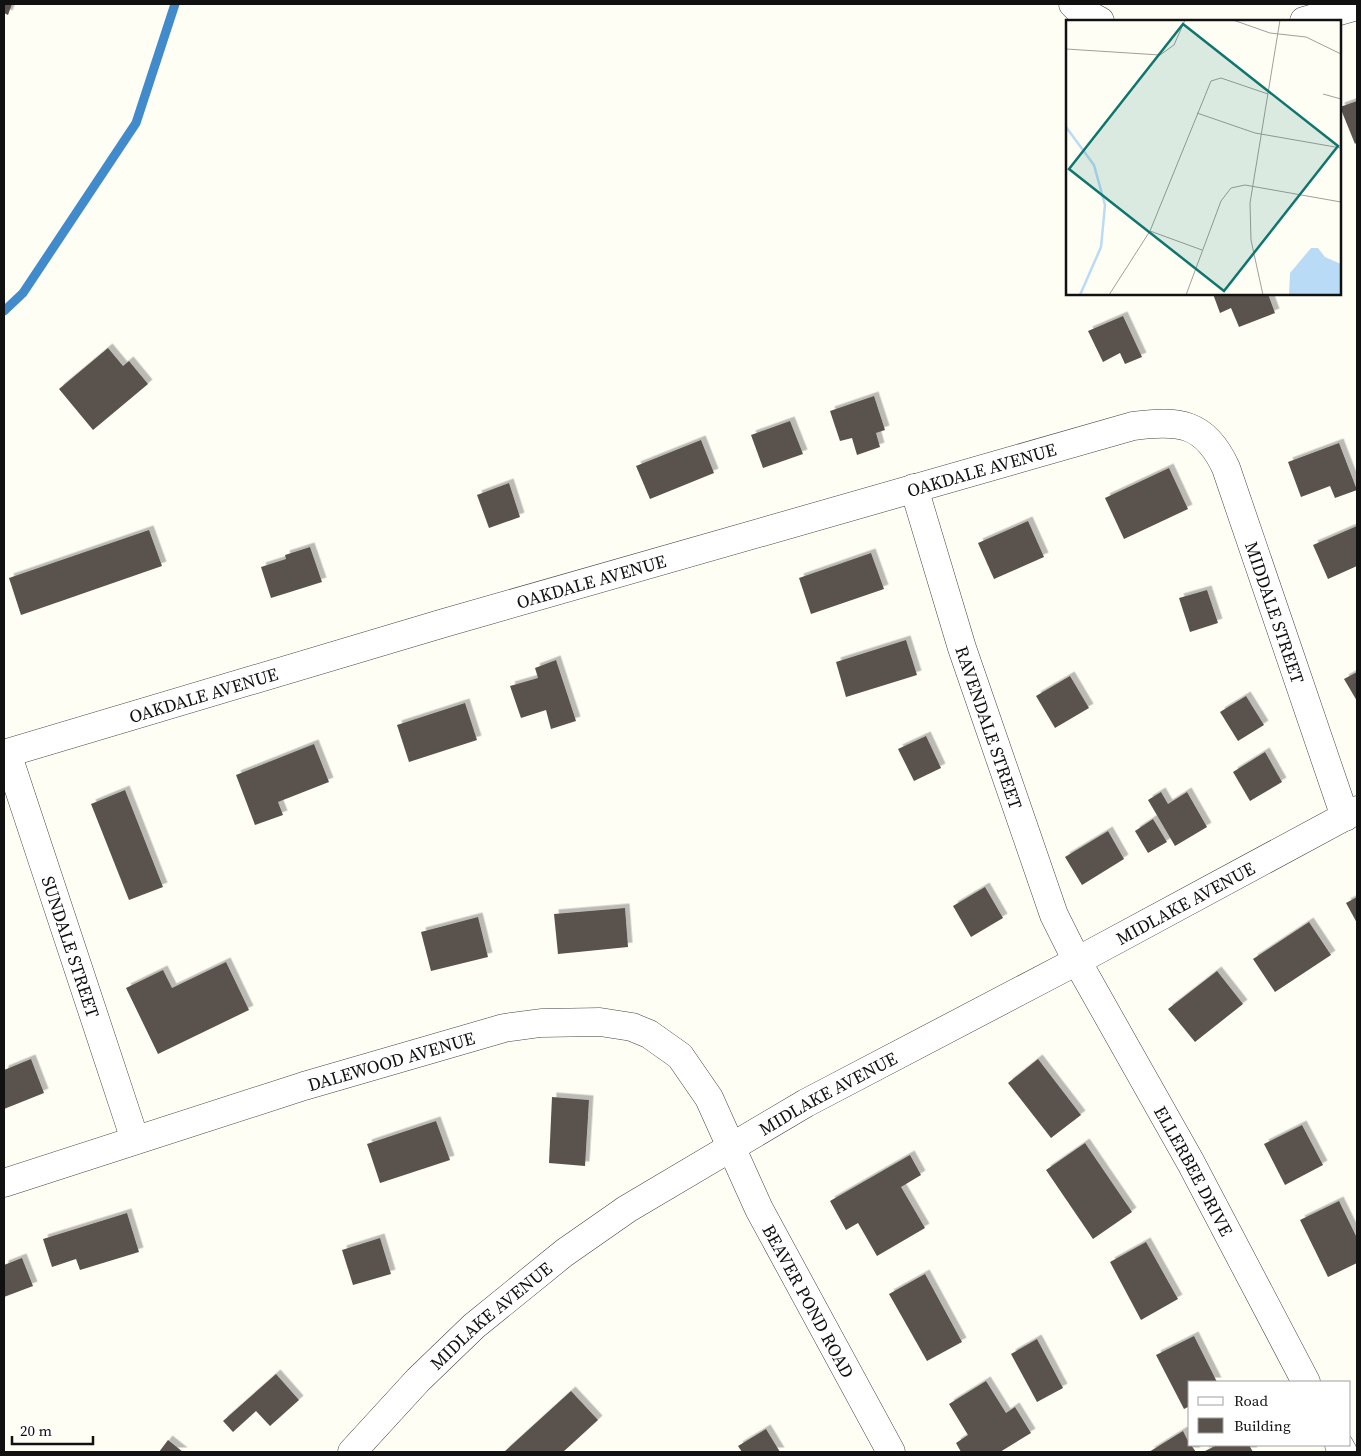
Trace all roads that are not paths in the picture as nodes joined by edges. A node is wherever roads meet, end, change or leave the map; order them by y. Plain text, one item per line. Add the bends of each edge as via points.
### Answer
1 (1074, 4) edge
2 (1357, 6) edge
3 (1098, 20) edge
4 (1308, 20) edge
5 (1182, 426) joint
6 (914, 488) junction
7 (6, 753) edge
8 (1351, 814) edge
9 (1078, 962) junction
10 (135, 1140) junction
11 (730, 1147) junction
12 (4, 1183) edge
13 (1305, 1381) edge
14 (352, 1452) edge
15 (891, 1452) edge

1 - 3 street
2 - 4 street
5 - 6 street, OAKDALE AVENUE via 1161,422 1133,426
5 - 8 street, MIDDALE STREET via 1201,432 1218,451 1226,468
6 - 7 street, OAKDALE AVENUE
6 - 9 street, RAVENDALE STREET via 962,648 1054,915
7 - 10 street, SUNDALE STREET
8 - 9 street, MIDLAKE AVENUE
9 - 11 street, MIDLAKE AVENUE via 806,1103
9 - 13 street, ELLERBEE DRIVE via 1191,1163
10 - 11 street, DALEWOOD AVENUE via 304,1086 504,1028 541,1023 600,1022 632,1027 649,1034 680,1056 709,1098
10 - 12 street, DALEWOOD AVENUE
11 - 14 street, MIDLAKE AVENUE via 627,1209 564,1254 474,1326 418,1380
11 - 15 street, BEAVER POND ROAD via 758,1209

